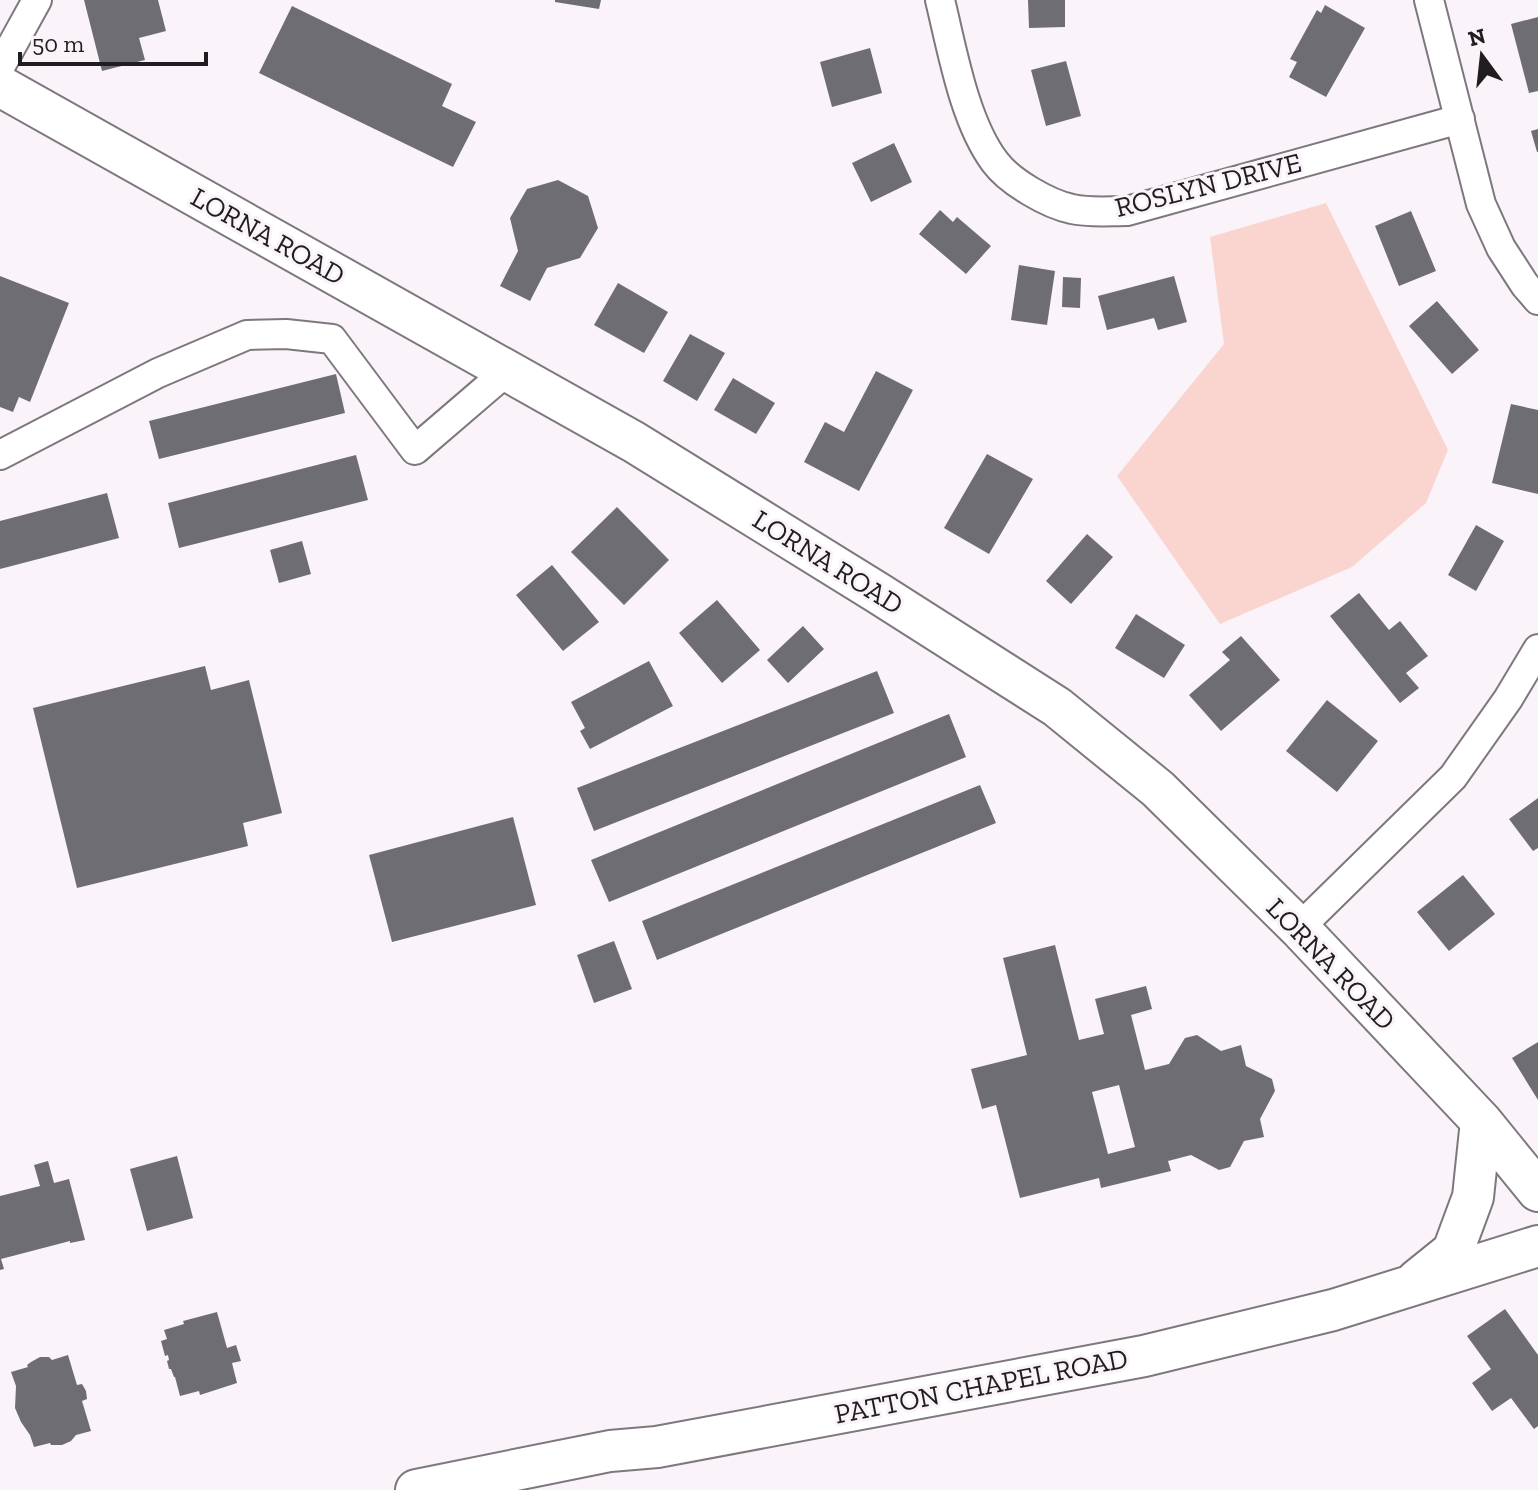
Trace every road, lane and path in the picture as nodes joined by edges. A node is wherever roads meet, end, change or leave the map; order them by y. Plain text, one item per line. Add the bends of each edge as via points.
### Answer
1 (37, 0) edge
2 (940, 0) edge
3 (1429, 0) edge
4 (0, 67) edge
5 (0, 86) edge
6 (1460, 119) junction
7 (1538, 300) edge
8 (507, 371) junction
9 (0, 455) edge
10 (1538, 649) edge
11 (1299, 928) junction
12 (1481, 1121) junction
13 (1538, 1191) edge
14 (1538, 1246) edge
15 (1411, 1286) junction
16 (416, 1490) edge

1 - 4 street
2 - 6 street, ROSLYN DRIVE via 964,95 996,164 1046,202 1075,210 1127,211
3 - 6 street
5 - 8 street, LORNA ROAD
6 - 7 street via 1481,204 1501,248
8 - 9 street via 415,450 332,339 247,335 158,373
8 - 11 street, LORNA ROAD via 656,456 1057,707 1158,789
10 - 11 street via 1453,777
11 - 12 street, LORNA ROAD
12 - 13 street, LORNA ROAD
12 - 15 street via 1473,1197 1453,1251
14 - 15 street, PATTON CHAPEL ROAD
15 - 16 street, PATTON CHAPEL ROAD via 1144,1356

